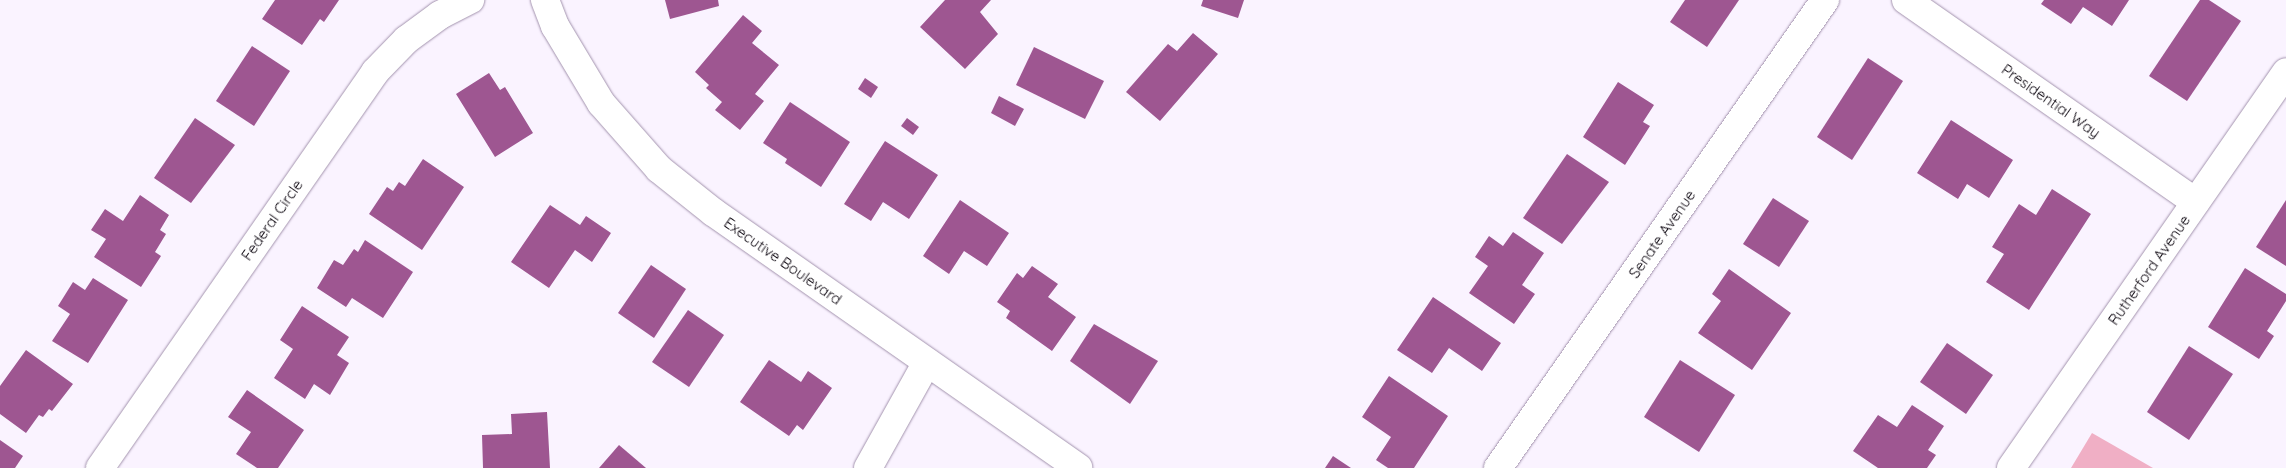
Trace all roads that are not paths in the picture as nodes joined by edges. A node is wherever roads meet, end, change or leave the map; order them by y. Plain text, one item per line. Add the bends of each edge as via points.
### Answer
1 (470, 0) edge
2 (545, 0) edge
3 (1825, 0) edge
4 (1906, 0) edge
5 (2286, 72) edge
6 (2196, 202) junction
7 (927, 362) junction
8 (100, 468) edge
9 (868, 468) edge
10 (1078, 468) edge
11 (1498, 468) edge
12 (2010, 468) edge

1 - 8 street, Federal Circle via 440,15 406,40 375,72
2 - 7 street, Executive Boulevard via 555,26 601,103 659,169 718,215
3 - 11 street, Senate Avenue
4 - 6 street, Presidential Way
5 - 6 street, Rutherford Avenue
6 - 12 street, Rutherford Avenue
7 - 9 street
7 - 10 street, Executive Boulevard

